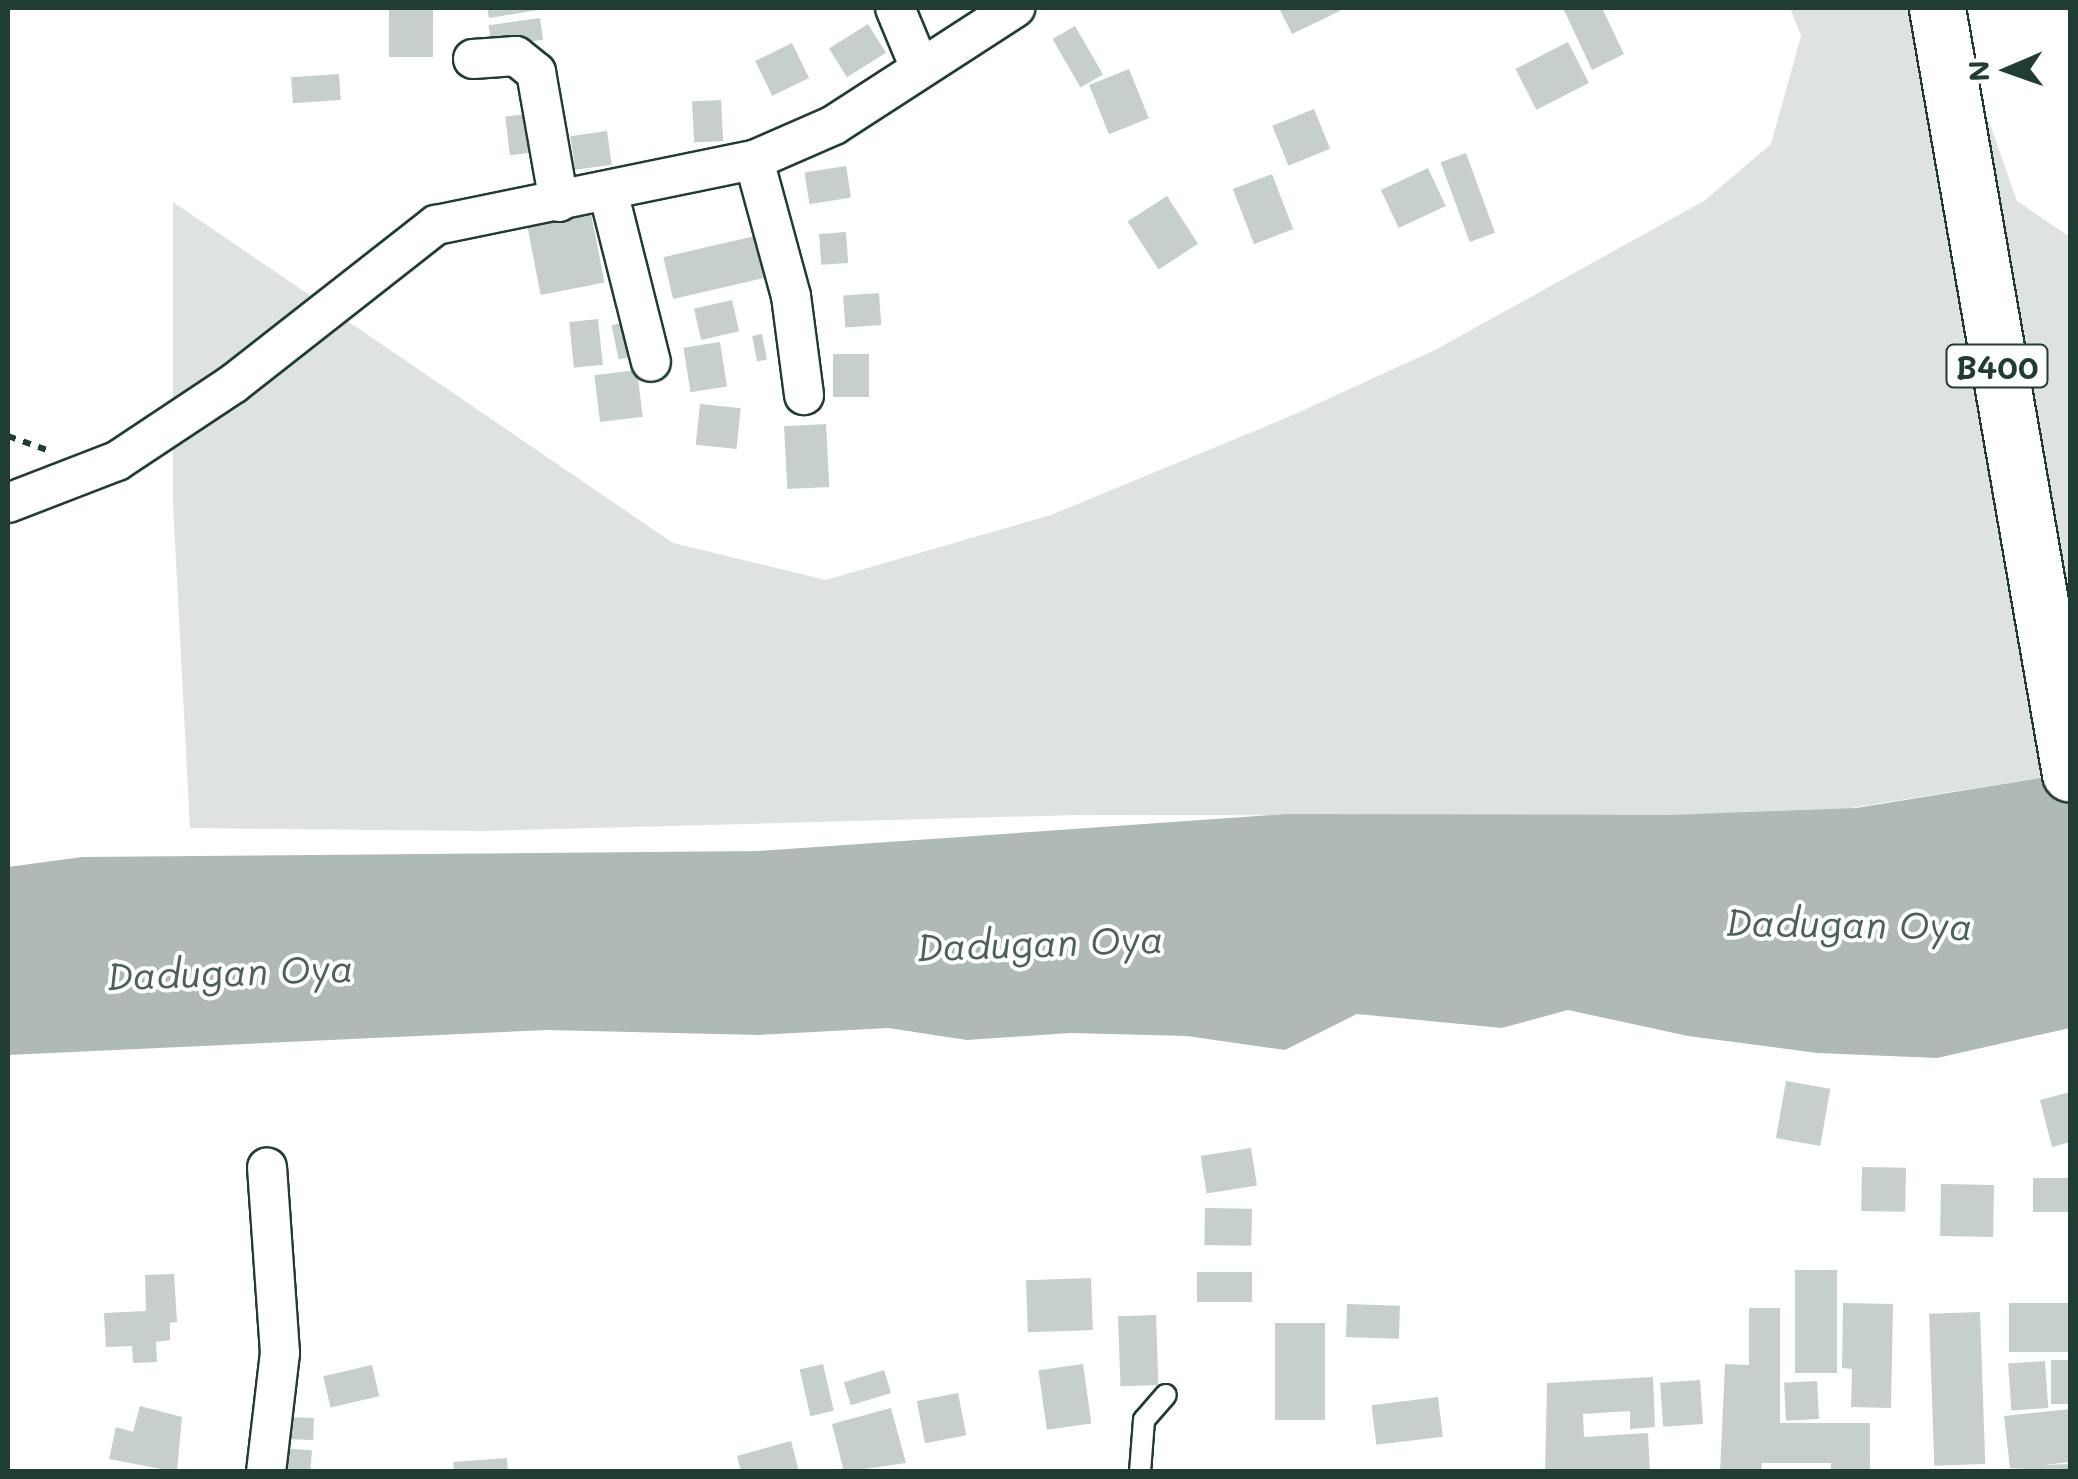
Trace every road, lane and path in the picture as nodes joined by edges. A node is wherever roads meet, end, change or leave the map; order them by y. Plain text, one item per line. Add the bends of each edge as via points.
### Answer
1 (895, 8) edge
2 (1015, 8) edge
3 (1937, 8) edge
4 (474, 59) dead end
5 (920, 68) junction
6 (754, 160) junction
7 (608, 190) junction
8 (558, 202) junction
9 (650, 362) dead end
10 (804, 396) dead end
11 (8, 503) edge
12 (2065, 748) edge
13 (268, 1167) dead end
14 (1166, 1396) dead end
15 (266, 1472) edge
16 (1140, 1472) edge

1 - 5 street
2 - 5 street
3 - 12 main road, B400
4 - 8 street via 516,56 536,72
5 - 6 street via 834,125
6 - 7 street
6 - 10 street via 791,296
7 - 8 street
7 - 9 street
8 - 11 street via 436,225 233,384 117,462
13 - 15 street via 280,1353
14 - 16 lane via 1144,1420

